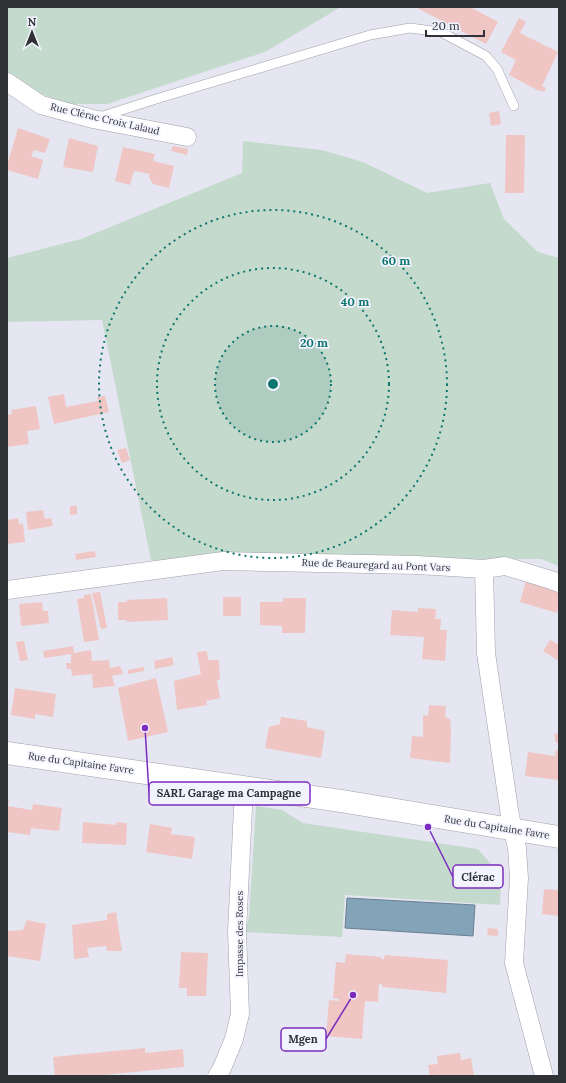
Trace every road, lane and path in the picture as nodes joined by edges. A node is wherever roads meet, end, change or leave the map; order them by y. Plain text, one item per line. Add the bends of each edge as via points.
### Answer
1 (7, 82) edge
2 (514, 106) dead end
3 (93, 119) junction
4 (186, 137) dead end
5 (484, 569) junction
6 (559, 584) edge
7 (7, 590) edge
8 (7, 753) edge
9 (244, 787) junction
10 (513, 829) junction
11 (559, 837) edge
12 (217, 1076) edge
13 (544, 1076) edge

1 - 3 street, Rue Clérac Croix Lalaud via 41,105
2 - 3 lane via 497,69 486,56 441,32 410,28 370,35
3 - 4 street, Rue Clérac Croix Lalaud
5 - 6 street, Rue de Beauregard au Pont Vars via 504,566
5 - 7 street, Rue de Beauregard au Pont Vars via 223,561
5 - 10 street via 486,653
8 - 9 street, Rue du Capitaine Favre
9 - 10 street, Rue du Capitaine Favre
9 - 12 street, Impasse des Roses via 237,932 240,1014 234,1039
10 - 11 street, Rue du Capitaine Favre
10 - 13 street via 519,878 514,963

